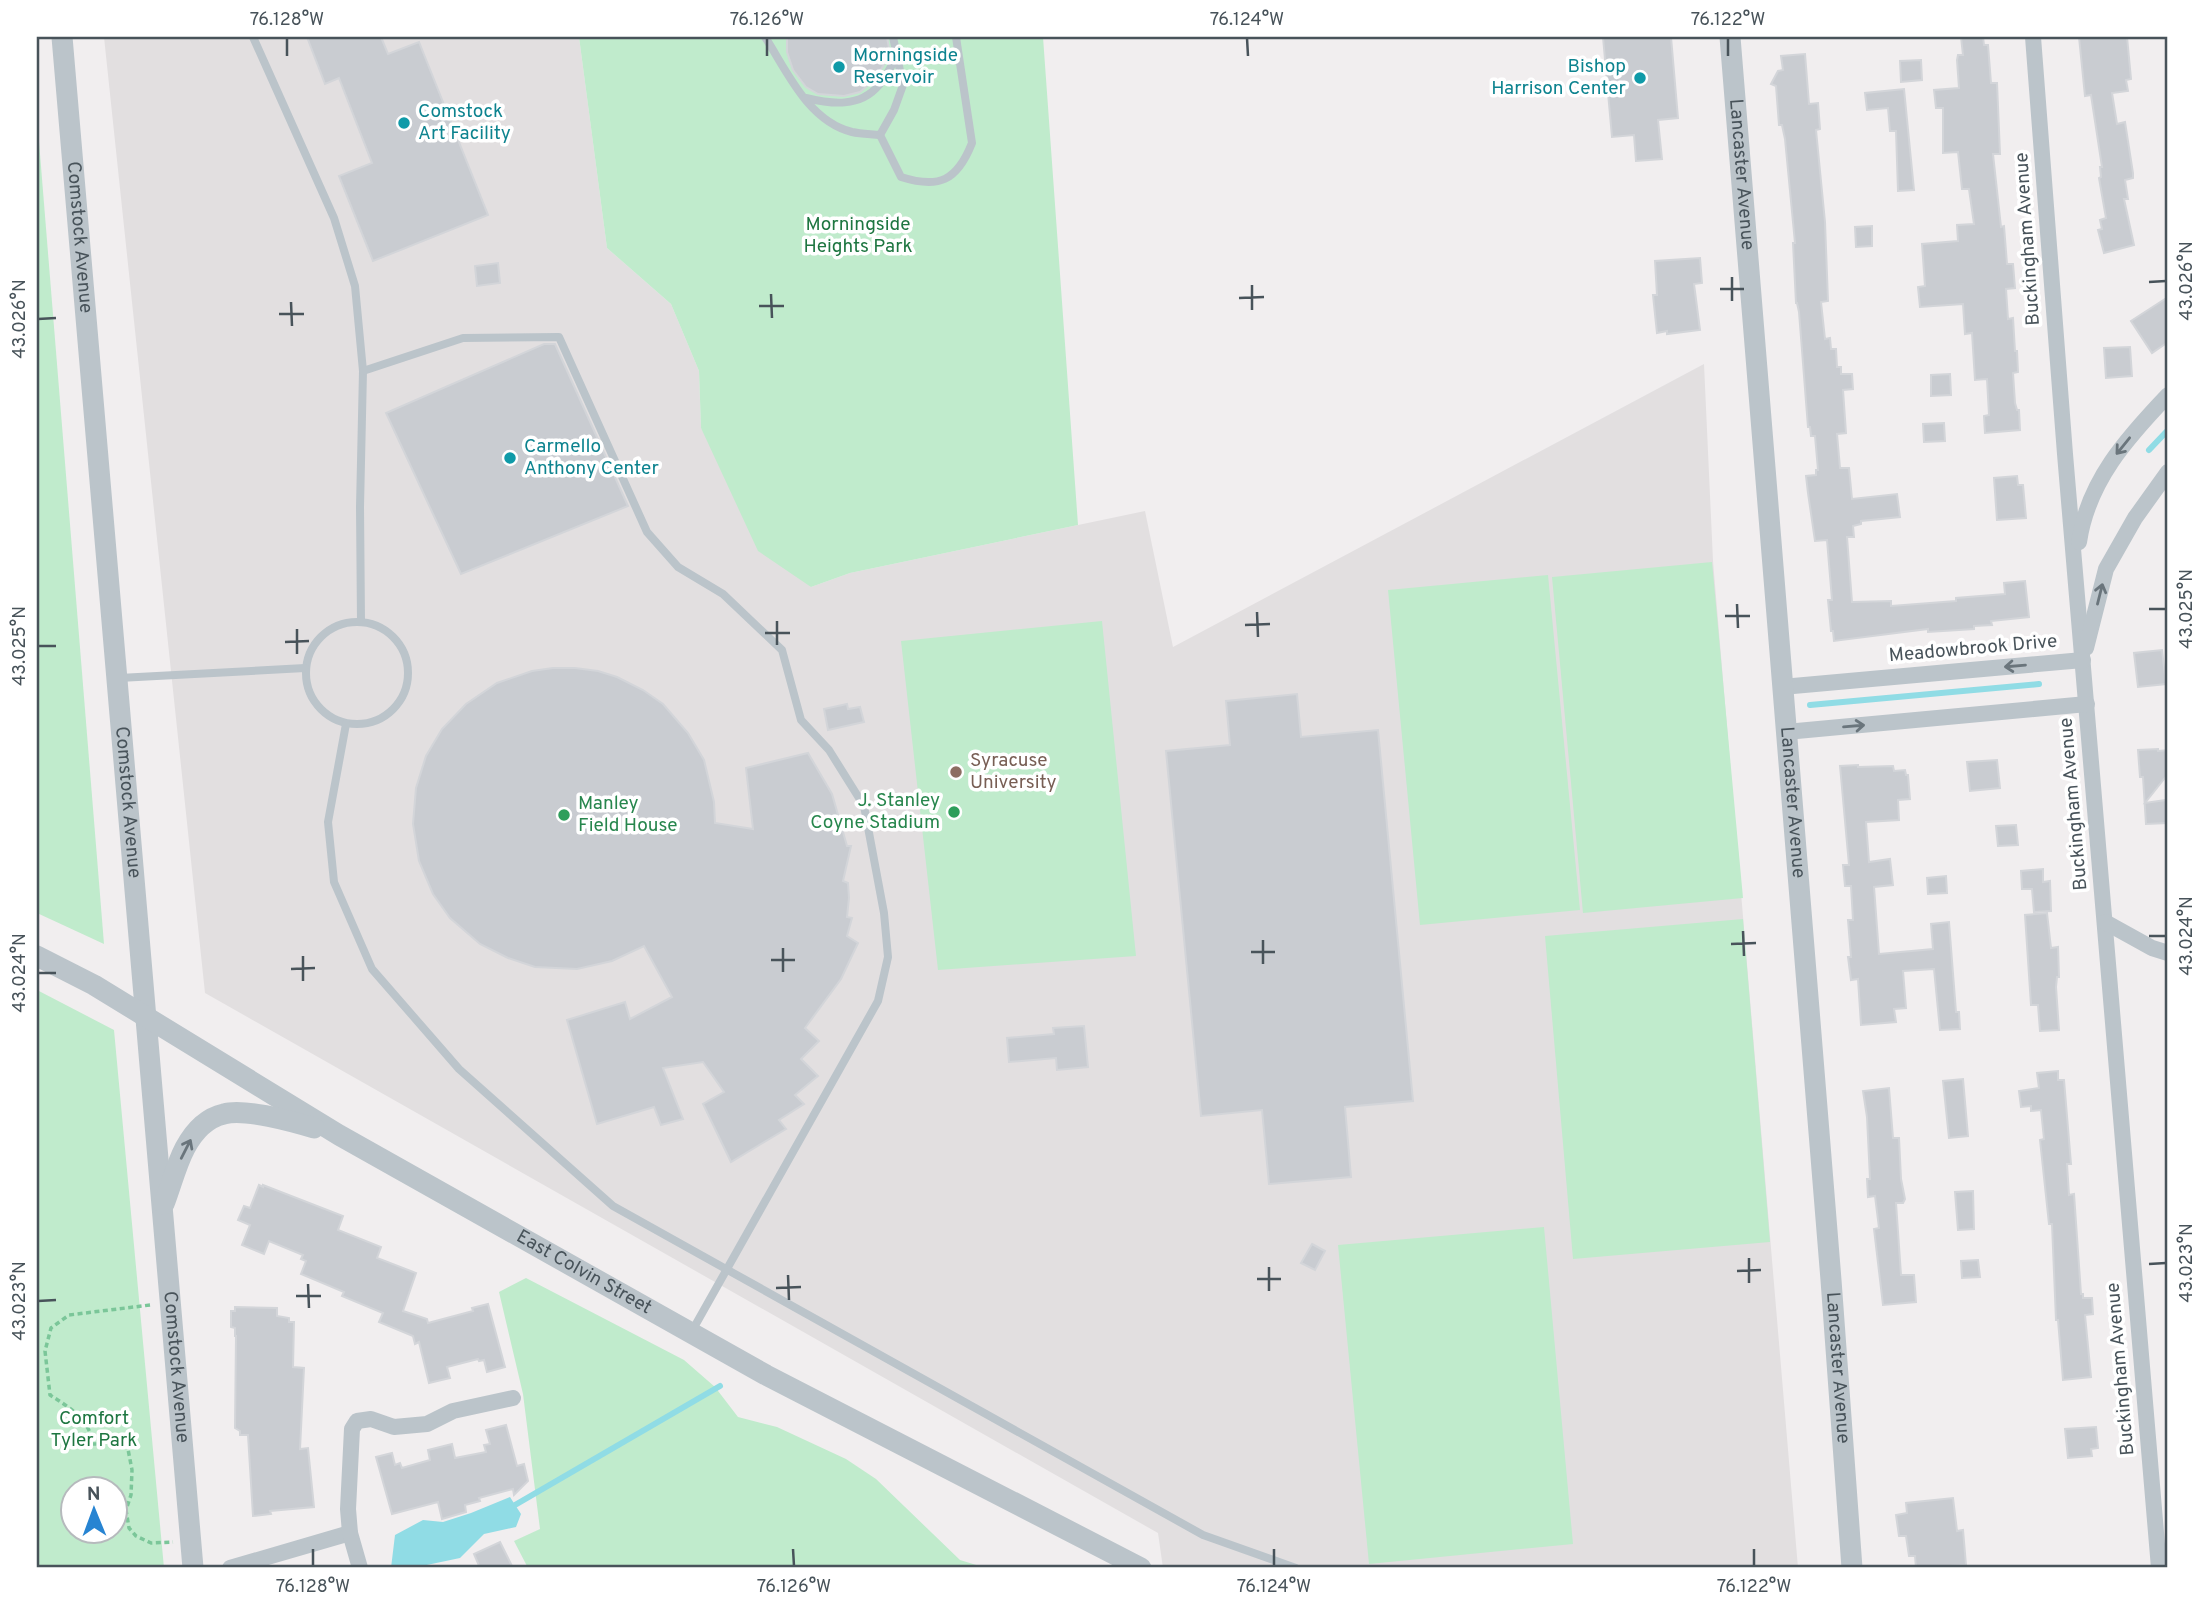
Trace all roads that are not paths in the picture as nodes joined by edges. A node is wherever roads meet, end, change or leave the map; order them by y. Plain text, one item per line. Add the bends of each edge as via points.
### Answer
1 (62, 37) edge
2 (253, 37) edge
3 (765, 37) edge
4 (893, 37) edge
5 (956, 37) edge
6 (1730, 37) edge
7 (2033, 37) edge
8 (897, 57) junction
9 (803, 98) junction
10 (880, 135) junction
11 (363, 371) junction
12 (2168, 395) edge
13 (2168, 472) edge
14 (2075, 568) junction
15 (361, 621) junction
16 (2083, 660) junction
17 (305, 668) junction
18 (116, 679) junction
19 (1782, 687) junction
20 (2087, 704) junction
21 (346, 724) junction
22 (1786, 732) junction
23 (2105, 922) junction
24 (2168, 953) edge
25 (37, 956) edge
26 (144, 1016) junction
27 (339, 1135) junction
28 (161, 1213) junction
29 (726, 1270) junction
30 (691, 1333) junction
31 (513, 1398) dead end
32 (350, 1533) junction
33 (193, 1568) edge
34 (230, 1568) edge
35 (360, 1568) edge
36 (1141, 1568) edge
37 (1296, 1568) edge
38 (1852, 1568) edge
39 (2159, 1568) edge

1 - 18 street, Comstock Avenue
2 - 11 lane via 334,218 355,286
3 - 9 lane
4 - 8 lane
5 - 10 lane via 972,143 958,168 939,182 919,183 901,177
6 - 19 street, Lancaster Avenue
7 - 14 street, Buckingham Avenue
8 - 9 lane via 879,86 864,98 831,104
8 - 10 lane via 903,85
9 - 10 lane via 827,121 851,132
11 - 15 lane
11 - 29 lane via 463,338 559,337 647,531 678,567 723,594 782,650 801,720 829,750 864,806 888,957 878,1001
12 -> 14 street via 2111,461 2090,498
16 -> 13 street, Meadowbrook Drive via 2106,569
14 - 16 street, Buckingham Avenue
15 - 17 lane via 346,622 319,637
15 - 21 lane via 391,634 403,648 408,682 402,699 377,721
16 -> 19 street, Meadowbrook Drive
16 - 20 street, Buckingham Avenue
17 - 18 lane
17 - 21 lane via 309,693 319,708
18 - 26 street, Comstock Avenue
19 - 22 street, Lancaster Avenue
22 -> 20 street
20 - 23 street, Buckingham Avenue
21 - 29 lane via 328,822 334,882 372,969 460,1069 613,1206
22 - 38 street, Lancaster Avenue
23 - 24 street
23 - 39 street, Buckingham Avenue
25 - 26 street, East Colvin Street
26 - 27 street, East Colvin Street
26 - 28 street, Comstock Avenue
28 -> 27 street via 184,1150 199,1127 224,1113 280,1120
27 - 30 street, East Colvin Street
28 - 33 street, Comstock Avenue
29 - 30 lane
29 - 37 lane via 1203,1535
30 - 36 street, East Colvin Street
31 - 32 street via 453,1412 427,1424 394,1427 371,1419 357,1421 352,1429
32 - 34 street
32 - 35 street

